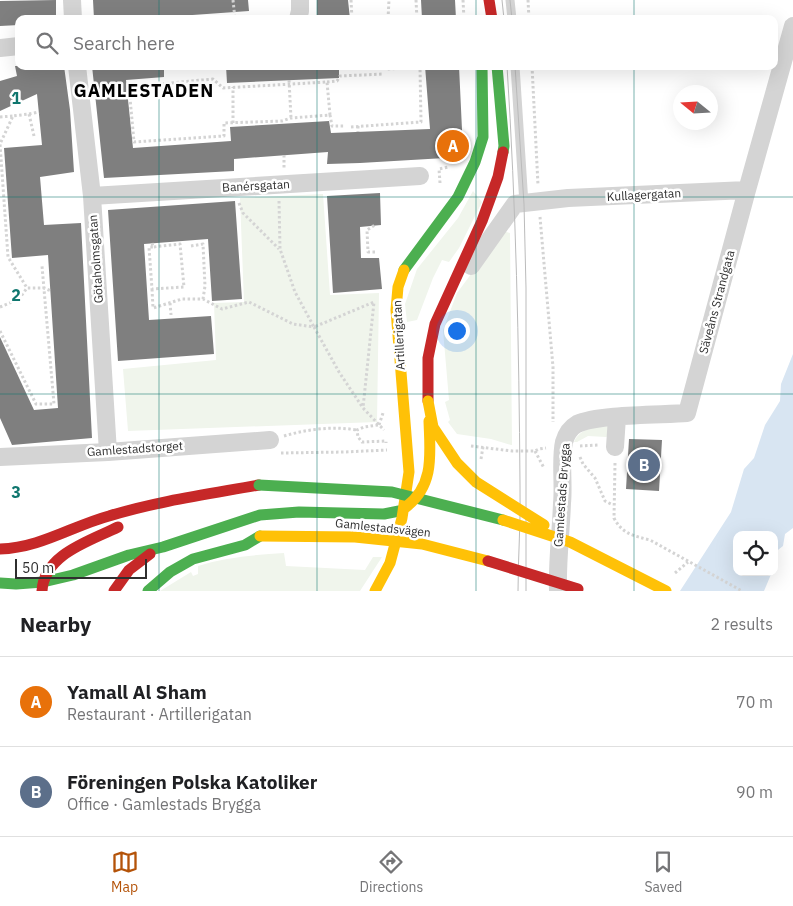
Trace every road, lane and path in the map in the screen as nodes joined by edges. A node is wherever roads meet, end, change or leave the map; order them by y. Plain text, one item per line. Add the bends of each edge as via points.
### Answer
1 (72, 0) edge
2 (234, 0) edge
3 (300, 0) edge
4 (351, 0) edge
5 (389, 0) edge
6 (416, 0) edge
7 (463, 0) edge
8 (480, 0) edge
9 (489, 0) edge
10 (510, 0) edge
11 (528, 0) edge
12 (73, 15) edge
13 (235, 15) edge
14 (299, 15) edge
15 (352, 15) edge
16 (388, 15) edge
17 (417, 15) edge
18 (464, 15) edge
19 (480, 15) edge
20 (491, 15) edge
21 (512, 15) edge
22 (529, 15) edge
23 (793, 26) edge
24 (15, 46) edge
25 (0, 48) edge
26 (78, 70) edge
27 (420, 70) edge
28 (483, 70) edge
29 (484, 70) edge
30 (497, 70) edge
31 (515, 70) edge
32 (532, 70) edge
33 (384, 74) dead end
34 (289, 82) junction
35 (327, 82) junction
36 (233, 87) junction
37 (39, 112) dead end
38 (29, 114) junction
39 (330, 115) junction
40 (13, 116) junction
41 (0, 117) edge
42 (291, 118) junction
43 (233, 123) junction
44 (345, 126) dead end
45 (358, 126) junction
46 (351, 127) dead end
47 (358, 132) dead end
48 (34, 136) dead end
49 (205, 137) junction
50 (206, 143) dead end
51 (284, 156) dead end
52 (284, 171) dead end
53 (420, 176) dead end
54 (747, 190) junction
55 (281, 194) dead end
56 (92, 196) junction
57 (492, 196) junction
58 (238, 200) dead end
59 (526, 203) junction
60 (375, 226) dead end
61 (191, 246) dead end
62 (280, 249) junction
63 (375, 252) dead end
64 (42, 266) dead end
65 (28, 288) junction
66 (44, 288) junction
67 (152, 289) junction
68 (51, 291) dead end
69 (203, 299) junction
70 (170, 303) junction
71 (0, 307) edge
72 (171, 315) dead end
73 (435, 324) junction
74 (314, 327) junction
75 (0, 332) edge
76 (428, 401) junction
77 (47, 404) junction
78 (363, 408) junction
79 (48, 409) dead end
80 (687, 413) joint
81 (617, 417) junction
82 (553, 423) dead end
83 (379, 424) junction
84 (357, 430) junction
85 (384, 431) dead end
86 (274, 447) junction
87 (483, 447) dead end
88 (570, 447) junction
89 (615, 447) junction
90 (545, 448) dead end
91 (536, 451) junction
92 (108, 452) junction
93 (0, 457) edge
94 (548, 471) dead end
95 (419, 498) junction
96 (164, 503) junction
97 (613, 505) junction
98 (202, 533) junction
99 (260, 536) junction
100 (570, 542) junction
101 (163, 547) junction
102 (7, 550) edge
103 (32, 571) dead end
104 (0, 583) edge
105 (42, 587) edge
106 (51, 591) edge
107 (114, 591) edge
108 (148, 591) edge
109 (375, 591) edge
110 (558, 591) edge
111 (584, 591) edge
112 (666, 591) edge
113 (742, 591) edge

1 - 12 street
2 - 13 path
3 - 14 street
4 - 15 path
5 - 16 path
6 - 17 path
7 - 18 path
8 - 19 main road
9 - 20 main road
10 - 21 lane
11 - 22 path
23 - 54 street
24 - 25 street
26 - 56 street, Götaholmsgatan
27 - 45 path via 421,122
28 - 109 main road, Artillerigatan via 483,138 475,162 458,197 404,270 398,287 396,310 409,472 402,518 390,563
29 - 57 street, Artillerigatan via 490,90 492,138 485,184
30 - 57 main road via 504,146
31 - 59 lane
32 - 59 path
33 - 35 path via 340,76 337,81
34 - 35 path
34 - 36 path
34 - 42 path
35 - 39 path
36 - 43 path
36 - 49 path via 223,88 213,79 130,87 134,142
37 - 38 path
38 - 40 path
38 - 48 path
39 - 42 path
39 - 44 path via 332,126
40 - 41 path
40 - 65 path via 0,144 8,257
42 - 43 path via 282,122
43 - 49 path via 224,123 224,136
45 - 46 path
45 - 47 path
49 - 50 path
51 - 52 path
53 - 56 street, Banérsgatan
54 - 59 street, Kullagergatan
54 - 80 street, Säveåns Strandgata
55 - 62 path via 278,200
56 - 92 street, Götaholmsgatan
57 - 59 street
57 - 73 main road
58 - 62 path via 243,213
59 - 73 street via 476,258
59 - 82 path via 553,367
60 - 63 path via 367,230 368,252
61 - 69 path via 203,244
62 - 74 path via 296,292
64 - 66 path
65 - 66 path
65 - 71 path via 19,299
66 - 68 path
66 - 77 path via 54,404
67 - 67 path via 184,287 180,244 149,247
67 - 70 path via 151,308
69 - 70 path via 182,299
69 - 74 path via 222,309 249,302 292,324
70 - 72 path
73 - 76 main road via 428,358
74 - 78 path
74 - 78 path via 374,302
75 - 77 path via 36,404
76 - 95 main road, bridge via 430,465
76 - 100 main road, bridge via 433,426 440,439 468,475
77 - 79 path
78 - 83 path
80 - 81 street, Gamlestads Brygga
81 - 88 street, Gamlestads Brygga via 576,425 569,432
81 - 89 street
83 - 84 path
83 - 85 path
84 - 86 path via 339,427 296,432
84 - 86 path via 359,440 386,441 386,450 344,452
86 - 92 street, Gamlestadstorget
87 - 91 path via 512,452
88 - 89 path via 594,444
88 - 97 path via 595,478 605,501
88 - 110 street, Gamlestads Brygga via 558,548
89 - 97 path
90 - 91 path
91 - 94 path
92 - 93 street, Gamlestadstorget
95 - 96 main road, bridge via 392,492 259,485
95 - 98 main road, Gamlestadsvägen, bridge via 399,511 384,514 260,514
95 - 100 main road, bridge
96 - 102 main road via 99,519 47,540
96 - 105 main road via 57,559 48,570
97 - 113 path via 614,518 624,532 650,540
98 - 99 main road, Gamlestadsvägen
98 - 101 main road, Gamlestadsvägen
99 - 108 main road via 245,545 193,559 170,572
99 - 111 main road, Gamlestadsvägen, bridge via 356,537 422,544 497,563
100 - 112 main road, bridge
101 - 105 main road, Gamlestadsvägen via 129,555
101 - 107 main road via 132,567
103 - 105 main road
104 - 105 main road, Gamlestadsvägen
105 - 106 main road

